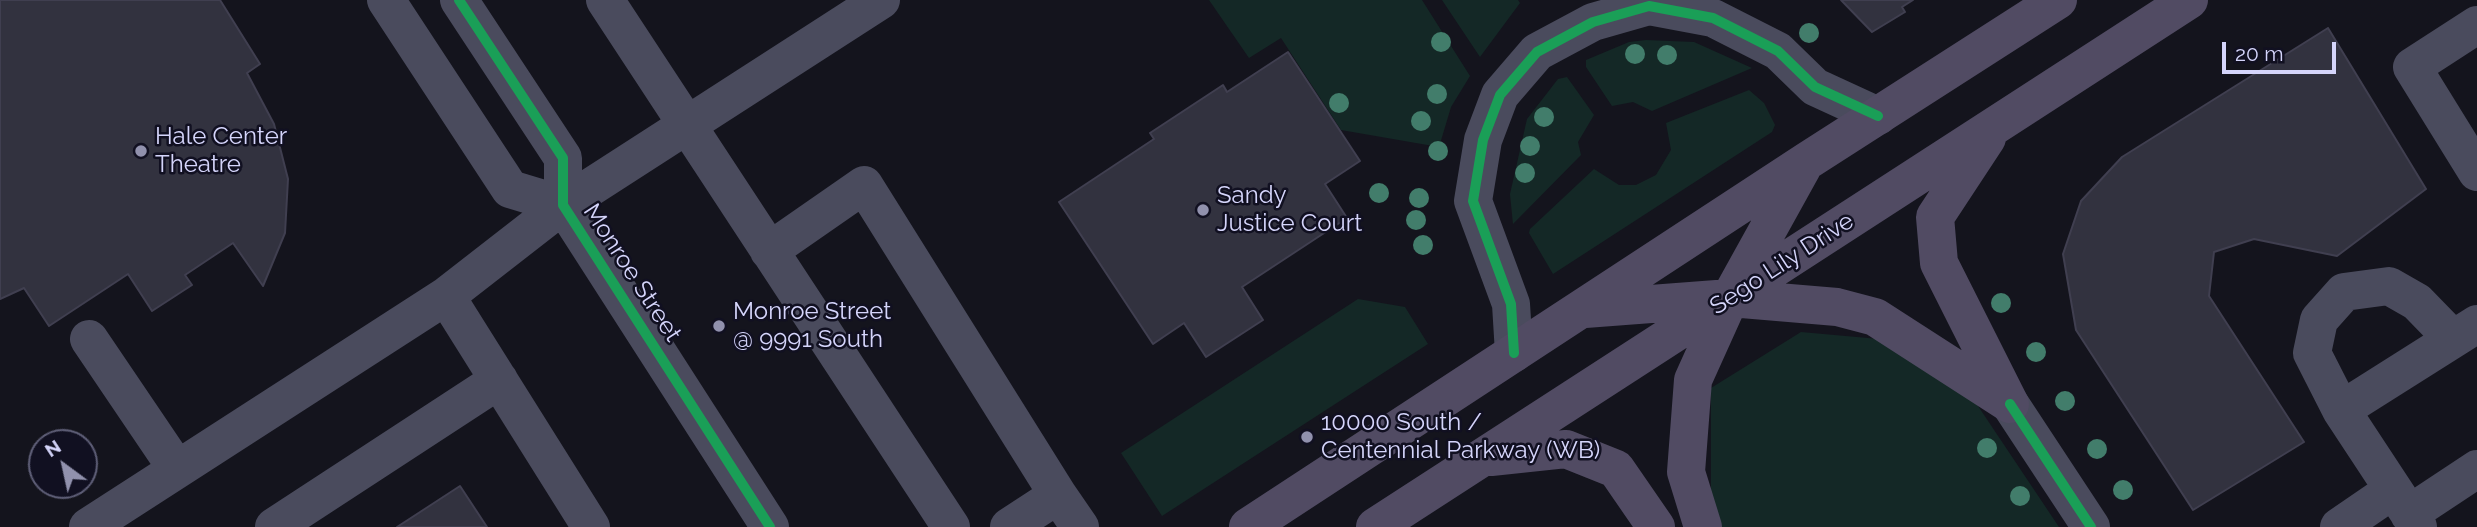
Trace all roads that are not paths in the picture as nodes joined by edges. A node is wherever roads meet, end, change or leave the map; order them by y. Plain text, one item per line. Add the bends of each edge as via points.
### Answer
1 (386, 0) edge
2 (459, 0) edge
3 (605, 0) edge
4 (881, 0) edge
5 (2058, 0) edge
6 (2189, 0) edge
7 (2477, 25) edge
8 (1878, 116) junction
9 (687, 125) junction
10 (1994, 127) junction
11 (1807, 161) junction
12 (2477, 172) edge
13 (563, 205) junction
14 (769, 251) junction
15 (446, 296) junction
16 (1730, 298) junction
17 (1581, 309) junction
18 (2465, 331) edge
19 (89, 339) dead end
20 (1514, 353) junction
21 (499, 380) junction
22 (2010, 404) junction
23 (2341, 410) junction
24 (1482, 458) junction
25 (177, 469) junction
26 (2477, 469) edge
27 (1059, 495) junction
28 (2407, 510) edge
29 (88, 527) edge
30 (274, 527) edge
31 (591, 527) edge
32 (770, 527) edge
33 (951, 527) edge
34 (1009, 527) edge
35 (1080, 527) edge
36 (1248, 527) edge
37 (1376, 527) edge
38 (1656, 527) edge
39 (1703, 527) edge
40 (2091, 527) edge
41 (2339, 527) edge

1 - 13 street, Monroe Street via 510,189
2 - 13 street, Monroe Street via 563,158
3 - 9 street
4 - 9 street
5 - 8 main road
6 - 10 main road, Sego Lily Drive
7 - 12 street via 2412,67
8 - 11 main road
8 - 20 street via 1815,87 1778,51 1713,18 1648,6 1593,22 1537,52 1500,95 1483,140 1474,201 1510,304
9 - 13 street
9 - 14 street
10 - 16 main road, Sego Lily Drive
10 - 22 main road via 1935,218 1939,263
11 - 16 main road
11 - 17 main road
13 - 15 street
13 - 32 street, Monroe Street
14 - 27 street via 864,185
14 - 33 street
15 - 21 street
15 - 25 street
16 - 17 main road
16 - 22 main road via 1837,307 1875,317
16 - 24 main road, Sego Lily Drive
16 - 39 main road via 1693,380 1686,472
17 - 20 main road
18 - 23 street
18 - 23 street via 2389,286 2344,292 2319,320 2312,353
19 - 25 street
20 - 36 main road
21 - 30 street
21 - 31 street
22 - 40 street
23 - 28 street
24 - 37 main road, Sego Lily Drive
24 - 38 main road via 1566,449 1589,458 1616,469
25 - 29 street
26 - 28 street
27 - 34 street
27 - 35 street
28 - 41 street

